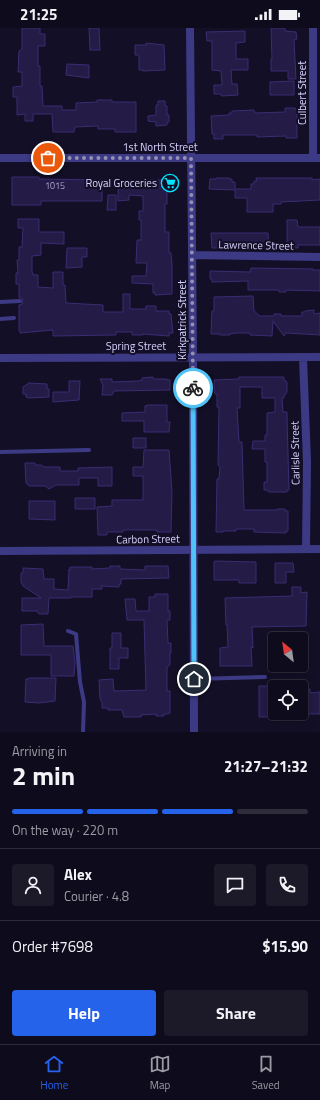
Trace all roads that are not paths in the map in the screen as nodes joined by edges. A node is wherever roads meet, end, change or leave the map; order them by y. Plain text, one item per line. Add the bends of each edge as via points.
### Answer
1 (190, 28) edge
2 (313, 28) edge
3 (0, 158) edge
4 (191, 158) junction
5 (316, 158) edge
6 (192, 255) junction
7 (320, 257) edge
8 (20, 301) dead end
9 (0, 302) edge
10 (14, 318) dead end
11 (0, 319) edge
12 (193, 357) junction
13 (303, 357) junction
14 (320, 357) edge
15 (0, 358) edge
16 (88, 450) dead end
17 (0, 452) edge
18 (306, 549) junction
19 (320, 549) edge
20 (193, 550) junction
21 (0, 551) edge
22 (68, 631) dead end
23 (265, 677) dead end
24 (194, 679) junction
25 (84, 732) edge
26 (194, 732) edge

1 - 4 street, Kirkpatrick Street
2 - 5 street, Culbert Street
3 - 4 street, 1st North Street
4 - 5 street, 1st North Street
4 - 6 street, Kirkpatrick Street
6 - 7 street, Lawrence Street
6 - 12 street, Kirkpatrick Street
8 - 9 lane
10 - 11 lane
12 - 13 street, Spring Street
12 - 15 street, Spring Street
12 - 20 street, Kirkpatrick Street
13 - 14 street, Spring Street
13 - 18 street, Carlisle Street via 307,454
16 - 17 lane
18 - 19 street, Carbon Street
18 - 20 street, Carbon Street
20 - 21 street, Carbon Street
20 - 24 street, Kirkpatrick Street
22 - 25 lane via 76,634 84,702
23 - 24 lane
24 - 26 street, Kirkpatrick Street

